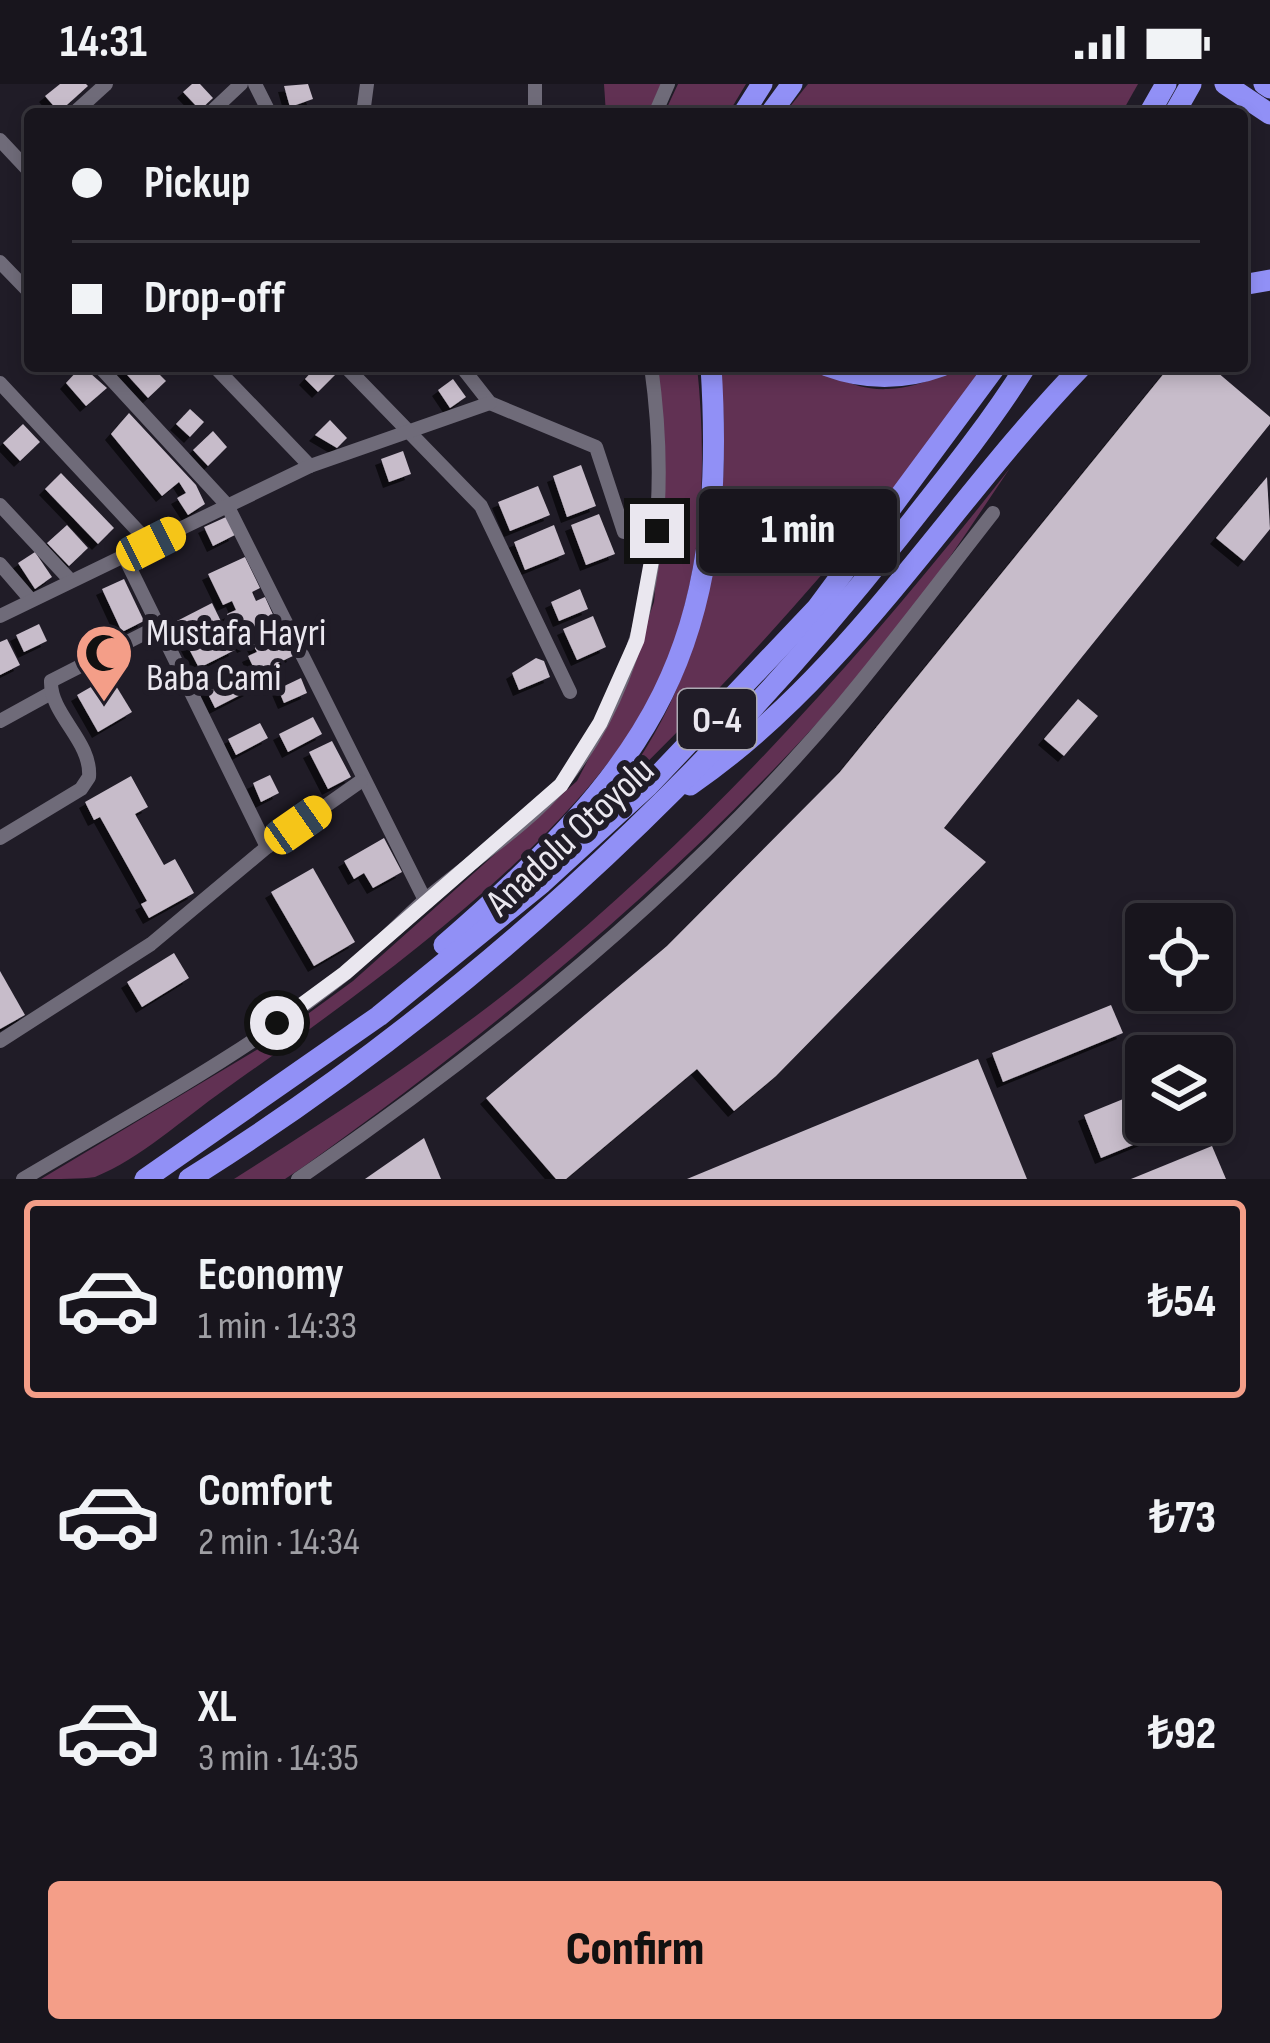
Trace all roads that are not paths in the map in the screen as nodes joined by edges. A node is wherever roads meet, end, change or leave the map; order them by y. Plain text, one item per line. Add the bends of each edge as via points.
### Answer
1 (106, 84) edge
2 (242, 84) edge
3 (1191, 84) edge
4 (1225, 84) edge
5 (1158, 106) edge
6 (80, 108) edge
7 (216, 108) edge
8 (1270, 114) edge
9 (0, 140) edge
10 (24, 160) edge
11 (0, 262) edge
12 (24, 287) edge
13 (104, 372) edge
14 (220, 372) edge
15 (351, 372) edge
16 (466, 372) edge
17 (651, 372) edge
18 (711, 372) edge
19 (842, 372) edge
20 (916, 372) edge
21 (992, 372) edge
22 (1022, 372) edge
23 (1076, 372) edge
24 (0, 383) edge
25 (490, 403) junction
26 (407, 430) junction
27 (310, 466) junction
28 (0, 505) edge
29 (227, 506) junction
30 (993, 514) dead end
31 (624, 532) dead end
32 (151, 544) junction
33 (124, 556) junction
34 (0, 564) edge
35 (71, 581) junction
36 (31, 600) junction
37 (0, 616) edge
38 (157, 627) junction
39 (570, 692) dead end
40 (51, 693) junction
41 (0, 721) edge
42 (361, 781) junction
43 (650, 813) junction
44 (0, 838) edge
45 (267, 847) junction
46 (425, 900) junction
47 (379, 1016) junction
48 (0, 1041) edge
49 (23, 1179) edge
50 (145, 1179) edge
51 (189, 1179) edge
52 (298, 1179) edge

1 - 6 street
2 - 7 street
3 - 5 highway
4 - 8 highway
9 - 10 street
11 - 12 street
13 - 29 street
14 - 27 street
15 - 26 street
16 - 25 street
17 - 46 street via 657,531 637,640 561,785
18 - 47 highway via 710,533 695,611 668,687 573,826
19 - 20 highway
21 - 47 highway, Anadolu Otoyolu / O-4 via 817,608 719,717 542,883
22 - 43 highway, Anadolu Otoyolu / O-4 via 802,656
23 - 43 highway via 905,578 736,754
24 - 32 street
25 - 26 street
25 - 31 street via 596,447
26 - 27 street
26 - 39 street via 481,506
27 - 29 street
28 - 35 street
29 - 32 street
29 - 42 street
30 - 52 street via 838,709 662,892 496,1034
32 - 33 street
33 - 35 street
33 - 38 street
34 - 36 street
35 - 36 street
36 - 37 street
38 - 40 street via 57,677
38 - 45 street
40 - 41 street
40 - 44 street via 84,750 88,778
42 - 45 street
42 - 46 street
43 - 51 highway, Anadolu Otoyolu / O-4 via 462,982
45 - 48 street via 151,944
46 - 49 street via 345,973 246,1045
47 - 50 highway, Anadolu Otoyolu / O-4

